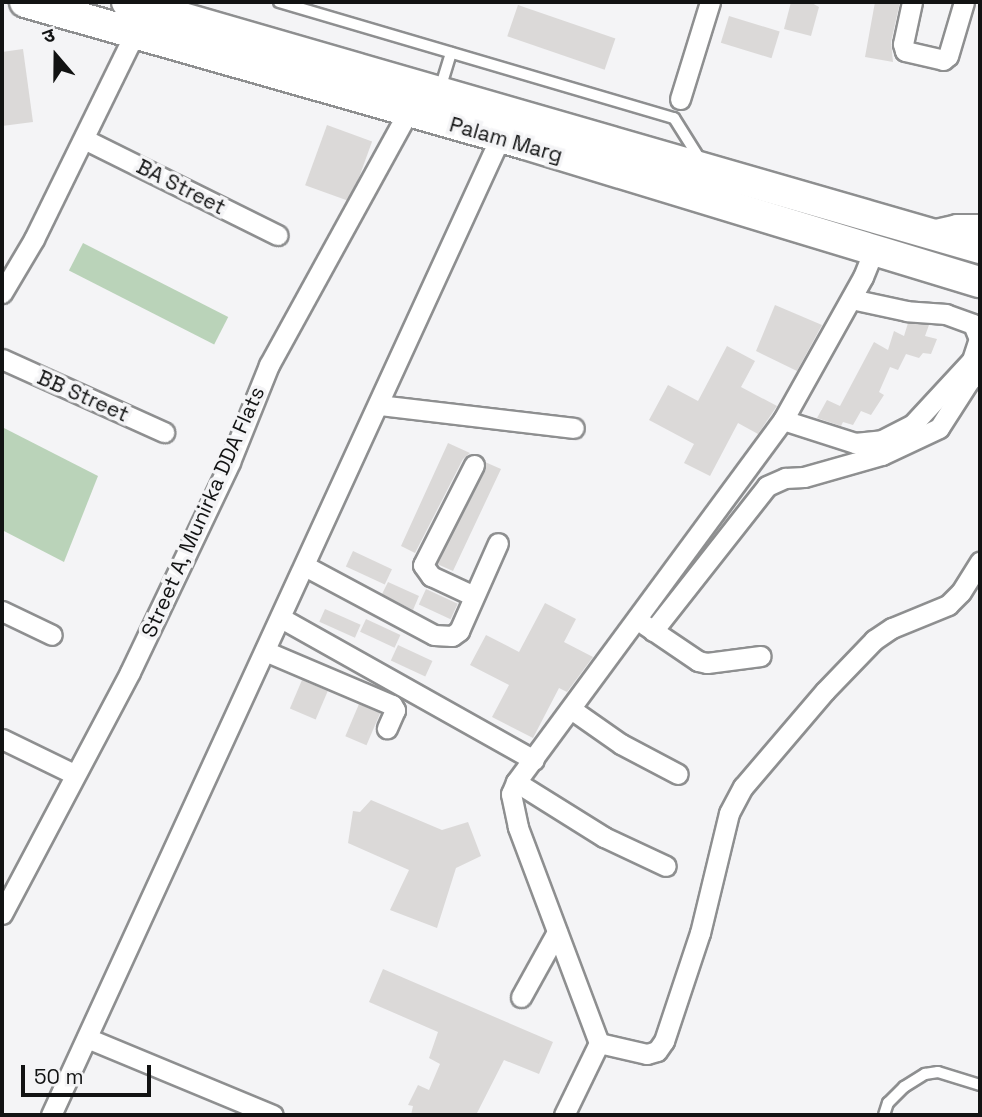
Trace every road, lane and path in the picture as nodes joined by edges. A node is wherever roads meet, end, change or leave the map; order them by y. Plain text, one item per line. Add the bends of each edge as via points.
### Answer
1 (25, 2) edge
2 (279, 2) edge
3 (710, 2) edge
4 (912, 2) edge
5 (964, 2) edge
6 (141, 11) edge
7 (451, 53) junction
8 (439, 93) junction
9 (680, 99) dead end
10 (408, 112) junction
11 (500, 138) junction
12 (84, 139) junction
13 (707, 170) junction
14 (980, 228) edge
15 (932, 234) junction
16 (277, 235) dead end
17 (980, 248) edge
18 (874, 250) junction
19 (929, 268) junction
20 (980, 282) edge
21 (2, 291) edge
22 (980, 293) edge
23 (851, 299) junction
24 (2, 359) edge
25 (980, 371) edge
26 (379, 405) junction
27 (783, 420) junction
28 (574, 428) dead end
29 (164, 432) dead end
30 (474, 465) dead end
31 (498, 543) dead end
32 (980, 561) edge
33 (305, 566) junction
34 (474, 596) junction
35 (2, 611) edge
36 (281, 618) junction
37 (637, 619) junction
38 (653, 631) junction
39 (52, 635) dead end
40 (265, 651) junction
41 (761, 656) dead end
42 (571, 709) junction
43 (387, 728) dead end
44 (2, 739) edge
45 (534, 760) junction
46 (75, 774) junction
47 (678, 774) dead end
48 (516, 782) junction
49 (666, 866) dead end
50 (2, 914) edge
51 (557, 932) junction
52 (522, 997) dead end
53 (87, 1038) junction
54 (598, 1043) junction
55 (980, 1085) edge
56 (51, 1115) edge
57 (273, 1115) edge
58 (564, 1115) edge
59 (884, 1115) edge

1 - 6 main road, Palam Marg
2 - 7 lane
3 - 9 street
4 - 5 street via 905,51 943,60
6 - 8 main road, Palam Marg
6 - 10 main road, Palam Marg
6 - 12 street
7 - 8 lane
7 - 13 lane via 674,118
8 - 13 main road, Palam Marg
10 - 11 main road, Palam Marg
10 - 46 street, Street A, Munirka DDA Flats via 269,365 219,487
11 - 18 main road, Palam Marg
11 - 26 street
12 - 16 street, BA Street
12 - 21 street
13 - 15 main road, Palam Marg
14 - 15 main road, Palam Marg
15 - 17 main road
18 - 19 main road, Palam Marg
18 - 23 street
19 - 20 main road
19 - 22 main road, Palam Marg via 947,282
23 - 27 street
23 - 27 street via 946,314 972,324 979,339 972,360 912,425 882,440 855,443
24 - 29 street, BB Street
25 - 38 street via 939,428 882,455 767,486
26 - 28 street
26 - 33 street
27 - 37 street
30 - 34 street via 423,565 431,576
31 - 34 street
32 - 54 street via 948,605 874,640 743,787 729,813 700,933 657,1051 646,1054
33 - 34 street via 442,637 459,631
33 - 36 street
35 - 39 street
36 - 40 street
36 - 45 street
37 - 38 street
37 - 42 street
38 - 41 street via 698,661
40 - 43 street via 392,705 395,710
40 - 53 street
42 - 45 street
42 - 47 street via 621,744
44 - 46 street
45 - 48 street
46 - 50 street, Street A, Munirka DDA Flats
48 - 49 street via 604,837
48 - 51 street via 511,794 513,808
51 - 52 street
51 - 54 street
53 - 56 street
53 - 57 street
54 - 58 street
55 - 59 lane via 938,1072 925,1074 888,1103

